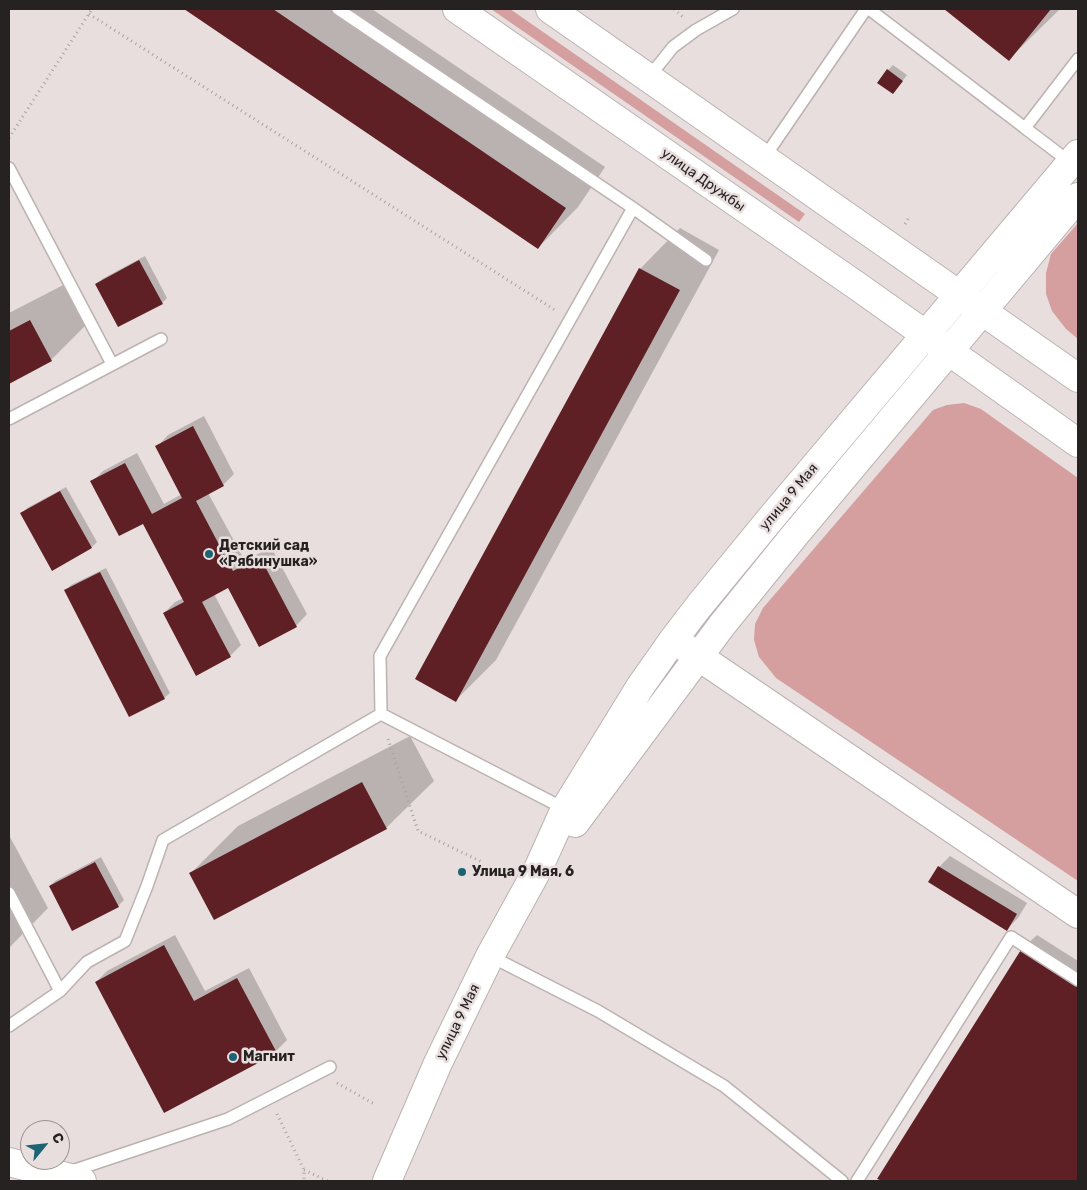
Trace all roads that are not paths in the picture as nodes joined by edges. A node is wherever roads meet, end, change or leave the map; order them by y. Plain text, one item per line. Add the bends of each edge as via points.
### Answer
1 (338, 9) edge
2 (457, 9) edge
3 (553, 9) edge
4 (733, 9) edge
5 (868, 9) edge
6 (1078, 59) edge
7 (649, 77) junction
8 (1026, 128) junction
9 (764, 158) junction
10 (1074, 158) edge
11 (9, 168) edge
12 (1078, 197) edge
13 (633, 208) junction
14 (706, 260) dead end
15 (960, 294) junction
16 (983, 311) junction
17 (926, 335) junction
18 (161, 338) dead end
19 (949, 352) junction
20 (112, 364) junction
21 (1078, 378) edge
22 (9, 419) edge
23 (1078, 443) edge
24 (673, 640) junction
25 (698, 656) junction
26 (381, 714) junction
27 (565, 809) junction
28 (539, 867) junction
29 (9, 892) edge
30 (1078, 914) edge
31 (490, 956) junction
32 (1078, 980) edge
33 (60, 991) junction
34 (9, 1026) edge
35 (330, 1067) dead end
36 (9, 1162) edge
37 (70, 1178) edge
38 (387, 1181) edge
39 (842, 1181) edge
40 (858, 1181) edge

1 - 13 lane
2 - 17 main road, улица Дружбы
3 - 7 main road
4 - 7 lane via 673,47
5 - 8 lane
5 - 9 lane
6 - 8 lane
7 - 9 main road
8 - 10 lane
9 - 15 main road
10 - 15 main road, улица 9 Мая
11 - 20 lane
12 - 16 main road, улица 9 Мая
13 - 14 lane
13 - 26 lane via 380,656
15 - 16 main road
15 - 17 main road, улица 9 Мая
16 - 19 main road, улица 9 Мая
16 - 21 main road
17 - 19 main road, улица Дружбы
17 - 24 main road, улица 9 Мая
18 - 20 lane
19 - 23 main road, улица Дружбы
19 - 25 main road, улица 9 Мая
20 - 22 lane
24 - 25 main road
24 - 27 main road, улица 9 Мая
25 - 28 main road, улица 9 Мая
25 - 30 main road
26 - 27 lane
26 - 33 lane via 163,840 125,941 87,962
27 - 28 main road, улица 9 Мая
28 - 31 main road, улица 9 Мая
29 - 33 lane
31 - 38 main road, улица 9 Мая via 438,1063
31 - 39 lane via 598,1011 724,1086
32 - 40 lane via 1012,937
33 - 34 lane
35 - 37 lane via 228,1119
36 - 37 main road

